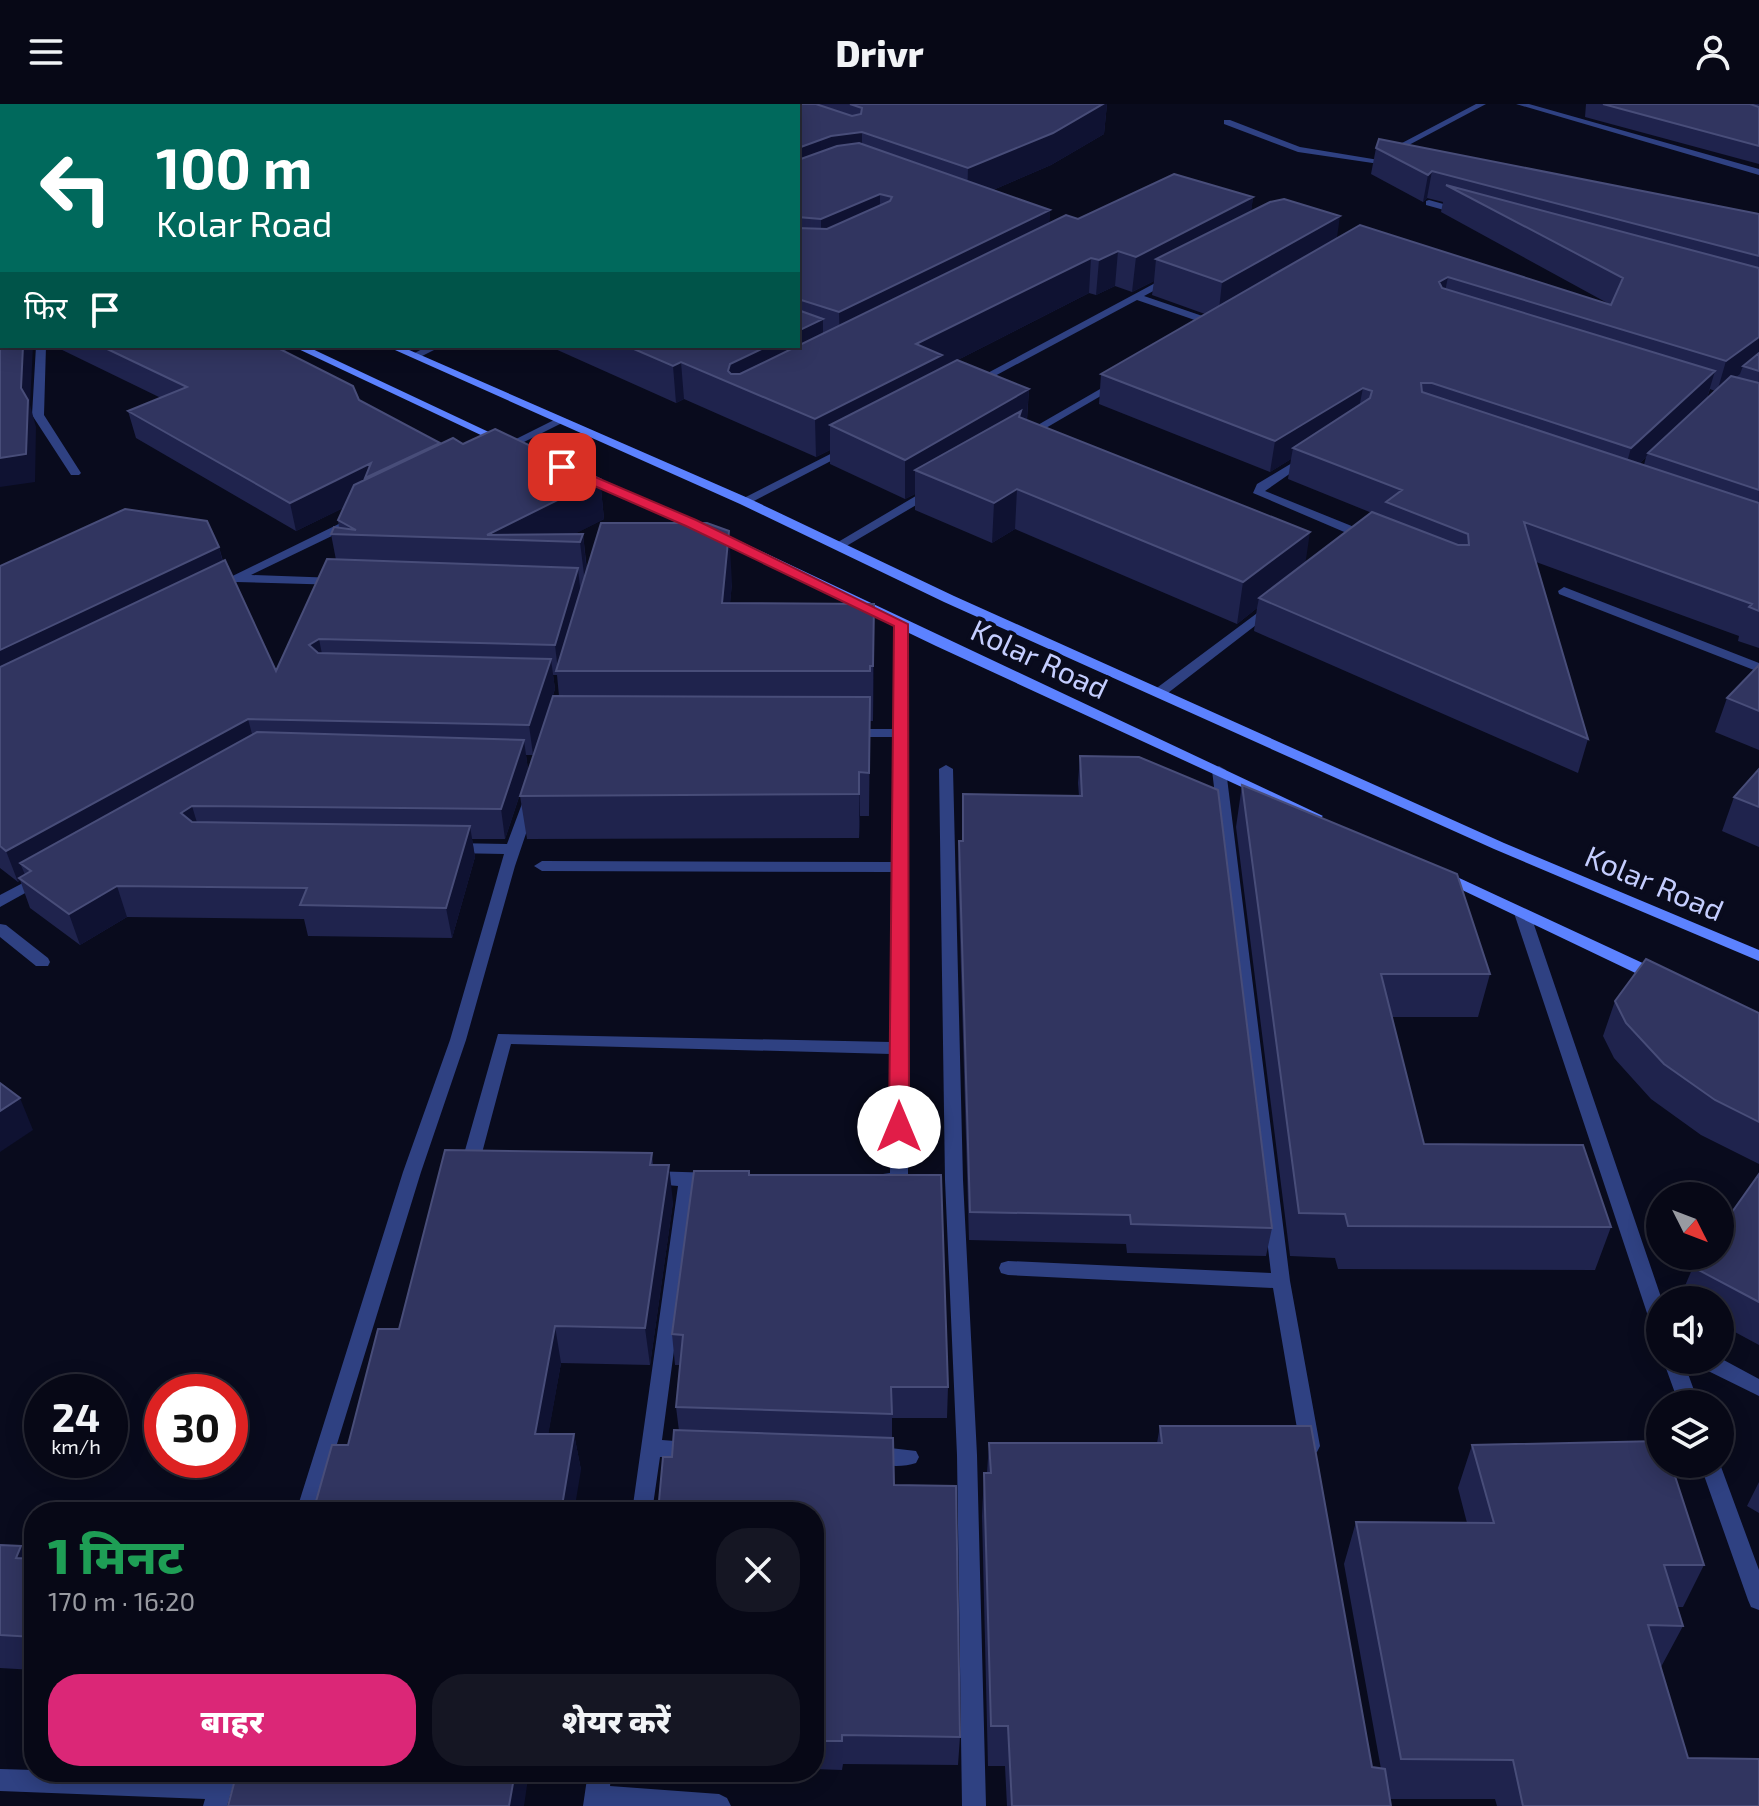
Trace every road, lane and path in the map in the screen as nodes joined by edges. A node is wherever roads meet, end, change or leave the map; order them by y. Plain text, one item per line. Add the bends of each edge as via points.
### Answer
1 (1482, 104) edge
2 (1520, 104) edge
3 (1227, 122) dead end
4 (1375, 160) junction
5 (1406, 166) edge
6 (1759, 172) edge
7 (1429, 203) edge
8 (1470, 214) edge
9 (1187, 269) edge
10 (1135, 296) junction
11 (1234, 319) edge
12 (1221, 326) junction
13 (1207, 334) edge
14 (41, 348) edge
15 (301, 348) edge
16 (396, 348) edge
17 (432, 348) edge
18 (414, 356) junction
19 (1125, 379) edge
20 (975, 396) edge
21 (1030, 419) edge
22 (562, 420) junction
23 (1043, 425) junction
24 (866, 438) edge
25 (1016, 441) edge
26 (518, 448) junction
27 (1321, 449) edge
28 (483, 459) edge
29 (566, 469) edge
30 (75, 473) dead end
31 (948, 481) edge
32 (744, 501) junction
33 (372, 512) edge
34 (691, 523) junction
35 (665, 533) edge
36 (839, 545) junction
37 (1353, 545) edge
38 (234, 578) junction
39 (345, 582) edge
40 (1564, 591) dead end
41 (206, 592) edge
42 (1281, 599) edge
43 (901, 624) junction
44 (1759, 668) edge
45 (1159, 693) junction
46 (837, 733) edge
47 (901, 733) junction
48 (946, 769) dead end
49 (1219, 770) junction
50 (533, 791) edge
51 (1334, 825) edge
52 (436, 847) edge
53 (514, 849) junction
54 (542, 866) dead end
55 (1421, 866) edge
56 (900, 867) junction
57 (55, 871) edge
58 (0, 902) edge
59 (1522, 913) junction
60 (0, 929) edge
61 (1759, 956) edge
62 (42, 962) dead end
63 (1675, 985) edge
64 (899, 1048) junction
65 (484, 1170) edge
66 (625, 1177) edge
67 (688, 1180) junction
68 (733, 1180) edge
69 (869, 1180) edge
70 (1008, 1268) dead end
71 (1281, 1281) junction
72 (1648, 1286) edge
73 (1732, 1374) edge
74 (1759, 1388) edge
75 (652, 1448) junction
76 (712, 1450) edge
77 (849, 1455) edge
78 (909, 1457) dead end
79 (1314, 1466) edge
80 (1715, 1478) edge
81 (309, 1502) edge
82 (644, 1502) edge
83 (1759, 1600) edge
84 (0, 1780) edge
85 (24, 1781) edge
86 (49, 1782) edge
87 (598, 1782) edge
88 (220, 1789) edge
89 (595, 1802) edge
90 (719, 1806) edge
91 (974, 1806) edge

1 - 4 street
2 - 6 street
3 - 4 street via 1298,149
4 - 5 street
7 - 8 street
9 - 10 street
10 - 12 street
10 - 20 street via 961,390
11 - 12 street
12 - 13 street
14 - 30 street via 38,415
15 - 26 main road
16 - 18 main road, Kolar Road
17 - 18 street
18 - 22 main road, Kolar Road
19 - 23 street
21 - 23 street
22 - 26 street
22 - 32 main road, Kolar Road
23 - 25 street
24 - 32 street
26 - 28 street
27 - 37 street via 1259,493 1372,538
29 - 34 main road, Kolar Road
31 - 36 street
32 - 36 main road, Kolar Road
33 - 38 street
34 - 35 street
34 - 43 main road, Kolar Road
36 - 45 main road, Kolar Road
38 - 39 street
38 - 41 street
40 - 44 street
42 - 45 street
43 - 47 street
43 - 49 main road, Kolar Road
45 - 61 main road, Kolar Road
46 - 47 street
47 - 56 street
48 - 91 street
49 - 51 main road, Kolar Road
49 - 71 street
50 - 53 street
52 - 53 street
53 - 81 street
54 - 56 street
55 - 59 main road
56 - 64 street
57 - 58 street
59 - 63 main road
59 - 72 street
60 - 62 street
64 - 65 street via 504,1038 468,1169
64 - 69 street via 899,1180
66 - 67 street
67 - 68 street
67 - 75 street
70 - 71 street
71 - 79 street
73 - 74 street
75 - 76 street
75 - 82 street
77 - 78 street
80 - 83 street
84 - 85 street
86 - 88 street
87 - 89 street
89 - 90 street

